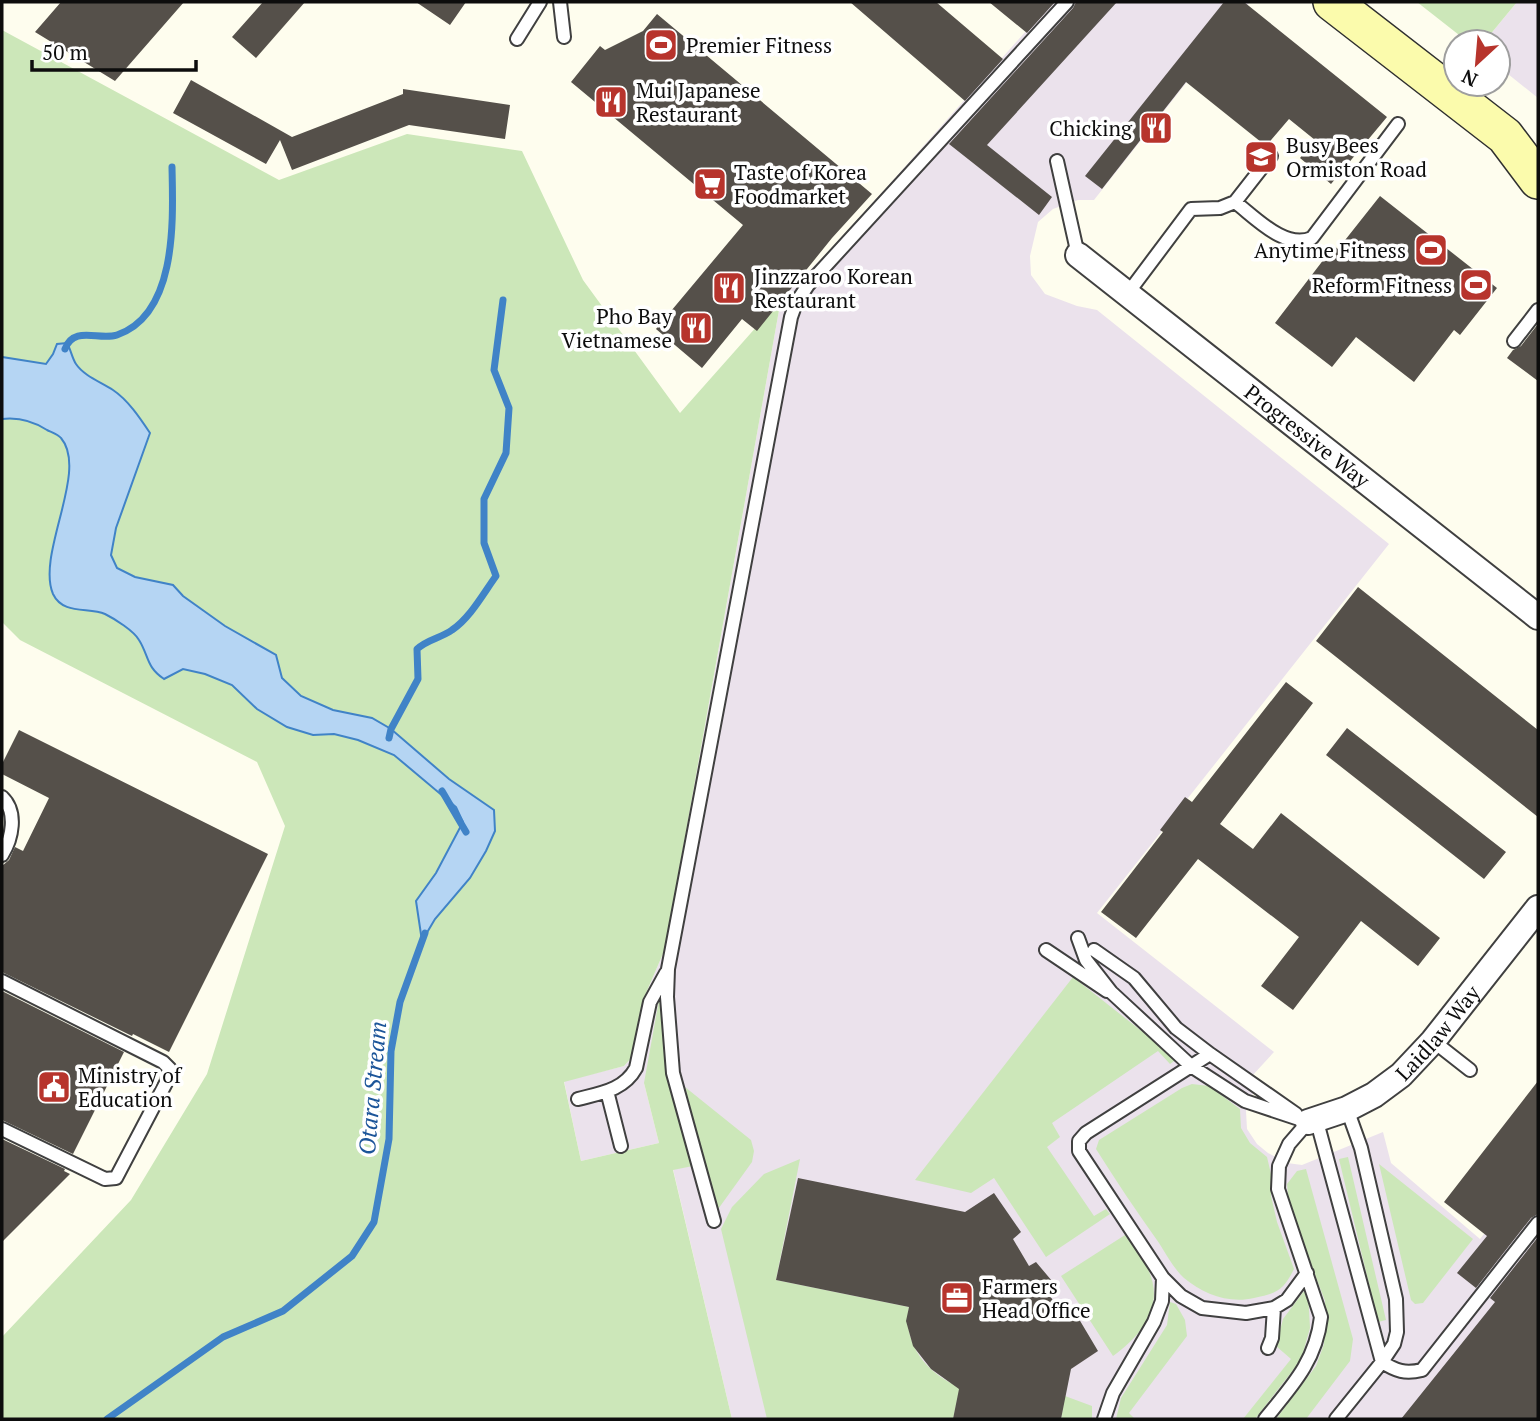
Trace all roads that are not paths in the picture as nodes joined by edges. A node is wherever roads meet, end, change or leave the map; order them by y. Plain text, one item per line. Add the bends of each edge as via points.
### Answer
1 (540, 2) edge
2 (560, 2) edge
3 (1067, 2) edge
4 (1332, 2) edge
5 (564, 37) dead end
6 (517, 39) dead end
7 (1398, 124) dead end
8 (1505, 136) junction
9 (1538, 149) edge
10 (1271, 156) dead end
11 (1057, 161) dead end
12 (1538, 180) edge
13 (1235, 202) junction
14 (1079, 255) joint
15 (1128, 293) junction
16 (1538, 310) edge
17 (1514, 341) dead end
18 (1538, 617) edge
19 (2, 797) edge
20 (2, 855) edge
21 (1536, 916) edge
22 (1078, 938) dead end
23 (1046, 950) dead end
24 (1094, 950) dead end
25 (668, 969) junction
26 (2, 981) edge
27 (1111, 992) junction
28 (1433, 1041) junction
29 (1210, 1054) junction
30 (1191, 1066) junction
31 (1470, 1070) dead end
32 (607, 1091) junction
33 (578, 1099) dead end
34 (1348, 1109) junction
35 (1312, 1120) junction
36 (2, 1129) edge
37 (621, 1146) dead end
38 (714, 1221) dead end
39 (1538, 1223) edge
40 (1307, 1273) junction
41 (1163, 1278) junction
42 (1273, 1308) junction
43 (1268, 1348) dead end
44 (1382, 1362) junction
45 (1104, 1419) edge
46 (1265, 1419) edge
47 (1336, 1419) edge

1 - 6 lane
2 - 5 lane
3 - 25 lane via 796,303
4 - 8 main road
7 - 13 lane via 1312,238 1286,240
8 - 9 main road
8 - 12 main road
10 - 13 lane
11 - 14 lane
13 - 15 lane via 1220,208 1191,209
14 - 15 street, Progressive Way
15 - 18 street, Progressive Way
16 - 17 lane
19 - 20 lane via 12,823 10,843
21 - 28 street, Laidlaw Way
22 - 27 lane via 1086,960
23 - 27 lane
24 - 29 lane via 1134,978 1166,1018
25 - 32 lane via 650,1002 636,1068 624,1084
25 - 38 lane via 674,1073
26 - 36 lane via 170,1069 116,1178 105,1179
27 - 30 lane
28 - 31 lane
28 - 34 street, Laidlaw Way via 1401,1075
29 - 30 lane
29 - 35 lane
30 - 35 lane via 1245,1101
30 - 41 lane via 1086,1133 1077,1146
32 - 33 lane
32 - 37 lane
34 - 35 street, Laidlaw Way
34 - 44 lane via 1362,1148 1396,1299 1397,1332
35 - 40 lane via 1289,1144 1279,1166 1278,1189
35 - 44 lane
39 - 44 lane via 1422,1370 1395,1371
40 - 42 lane via 1286,1300
40 - 46 lane via 1321,1317 1319,1337 1305,1370
41 - 42 lane via 1202,1308 1246,1313
41 - 45 lane via 1162,1301 1154,1322 1113,1393
42 - 43 lane
44 - 47 lane

